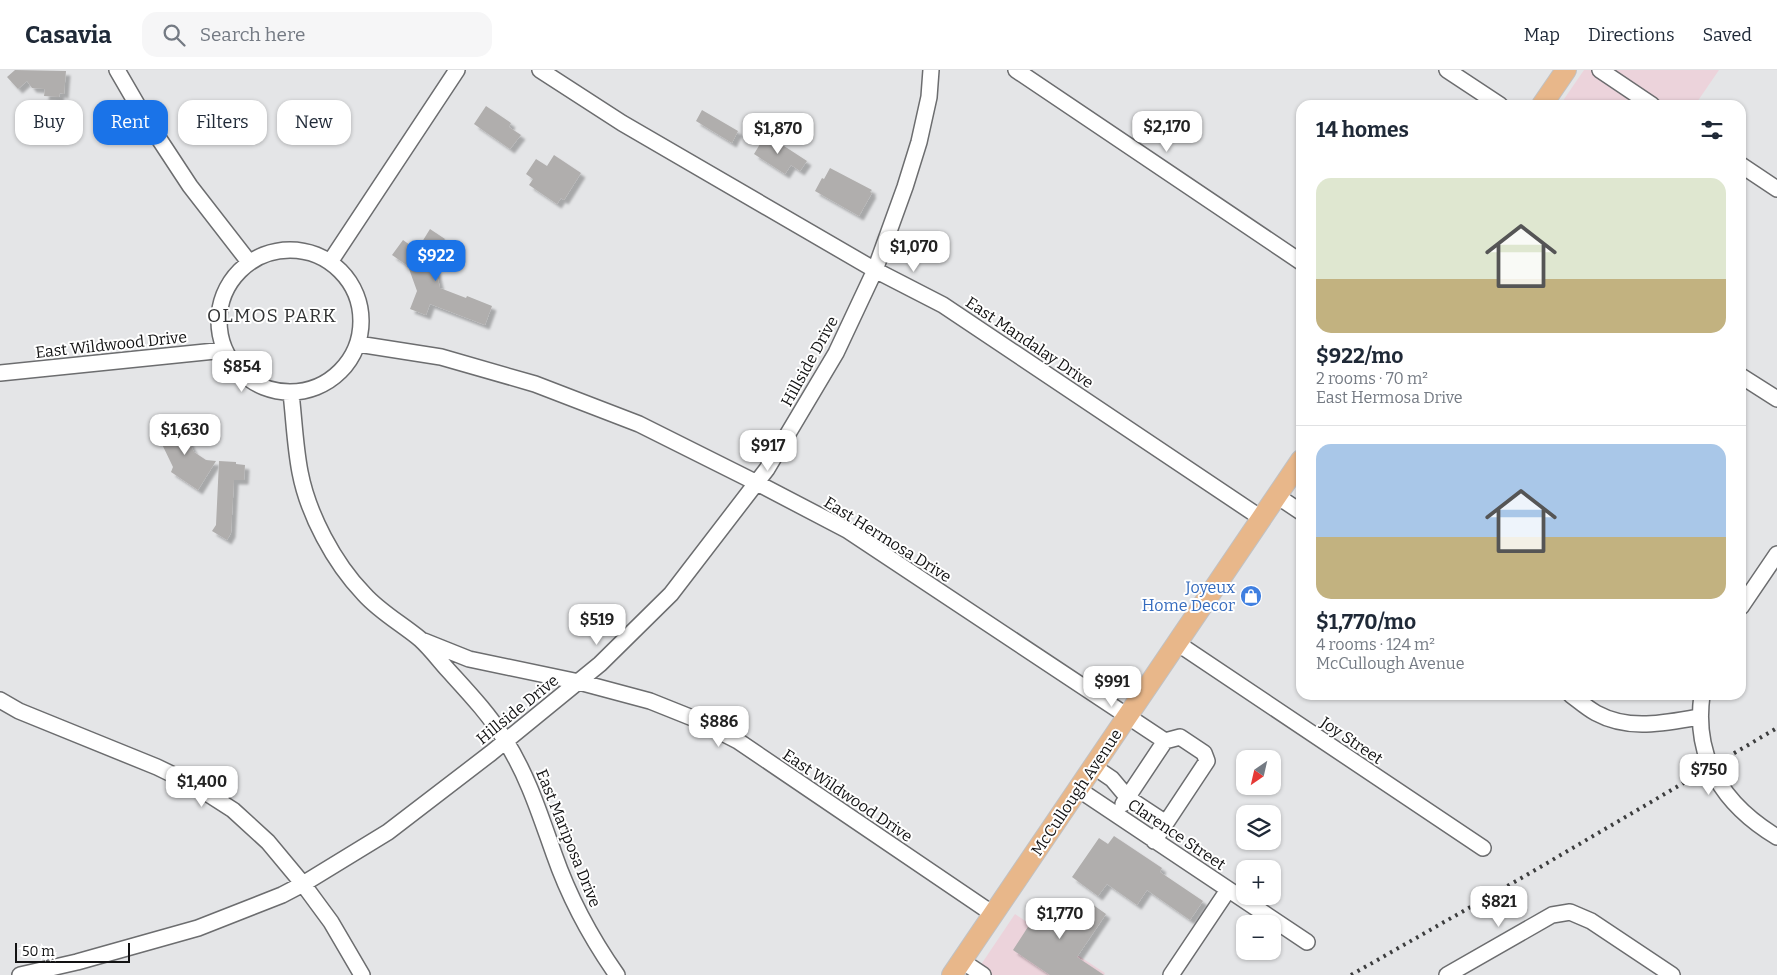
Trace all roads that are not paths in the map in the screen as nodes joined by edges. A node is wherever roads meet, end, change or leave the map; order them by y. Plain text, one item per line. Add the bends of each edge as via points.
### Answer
1 (117, 70) edge
2 (457, 70) edge
3 (540, 70) edge
4 (931, 70) edge
5 (1016, 70) edge
6 (1447, 70) edge
7 (1566, 70) edge
8 (1600, 70) edge
9 (1492, 100) edge
10 (1545, 100) edge
11 (1645, 100) edge
12 (1746, 168) edge
13 (1777, 189) edge
14 (1296, 259) edge
15 (249, 262) junction
16 (330, 262) junction
17 (875, 270) junction
18 (358, 344) junction
19 (225, 350) junction
20 (0, 373) edge
21 (1746, 379) edge
22 (291, 393) junction
23 (1777, 399) edge
24 (1296, 468) edge
25 (757, 483) junction
26 (1277, 496) junction
27 (1296, 509) edge
28 (1262, 518) junction
29 (1777, 554) edge
30 (1746, 595) edge
31 (421, 640) junction
32 (1176, 643) junction
33 (580, 682) junction
34 (0, 700) edge
35 (1578, 700) edge
36 (1701, 700) edge
37 (1128, 715) junction
38 (1699, 716) junction
39 (505, 740) junction
40 (1165, 741) junction
41 (1093, 766) junction
42 (1078, 789) junction
43 (1128, 798) junction
44 (1116, 815) junction
45 (1166, 823) junction
46 (1777, 837) edge
47 (1154, 841) junction
48 (1483, 848) dead end
49 (302, 884) junction
50 (1228, 890) junction
51 (993, 914) junction
52 (1307, 942) dead end
53 (81, 968) edge
54 (957, 968) edge
55 (20, 975) edge
56 (362, 975) edge
57 (617, 975) edge
58 (983, 975) edge
59 (1171, 975) edge
60 (1447, 975) edge
61 (1672, 975) edge

1 - 15 street via 190,186
2 - 16 street
3 - 17 street, East Mandalay Drive via 622,123
4 - 17 street, Hillside Drive via 919,142
5 - 14 street
6 - 9 street
7 - 10 main road
8 - 11 street
12 - 13 street
15 - 16 street via 283,250 307,252
15 - 19 street via 237,273 221,302 220,334
16 - 18 street via 347,278 358,298 362,321
17 - 25 street, Hillside Drive via 836,352
17 - 28 street, East Mandalay Drive via 943,305
18 - 22 street via 340,373 325,384
18 - 25 street, East Hermosa Drive via 441,358 535,384 639,424
19 - 20 street, East Wildwood Drive
19 - 22 street via 247,378 268,389
21 - 23 street
22 - 31 street, East Wildwood Drive via 306,497 333,554 363,594
24 - 26 main road, McCullough Avenue
25 - 33 street, Hillside Drive via 671,594
25 - 37 street, East Hermosa Drive via 847,530
26 - 27 street
26 - 28 main road, McCullough Avenue
28 - 32 main road, McCullough Avenue
29 - 30 street
31 - 33 street, East Wildwood Drive via 469,659
31 - 39 street, East Wildwood Drive via 482,707
32 - 37 main road, McCullough Avenue
32 - 48 street, Joy Street
33 - 39 street, Hillside Drive
33 - 51 street, East Wildwood Drive via 650,701 738,741
34 - 49 street via 194,785 233,810 268,842
35 - 38 street via 1597,713 1632,725
36 - 38 street
37 - 40 street, East Hermosa Drive
37 - 41 main road, McCullough Avenue
38 - 46 street via 1704,747 1715,778 1744,814
39 - 49 street, Hillside Drive via 388,832
39 - 57 street, East Mariposa Drive via 534,796 572,898
40 - 43 street
40 - 45 street via 1180,737 1204,753 1207,761
41 - 42 main road, McCullough Avenue
41 - 43 street
42 - 44 street, Clarence Street
42 - 51 main road, McCullough Avenue
43 - 44 street
43 - 45 street
44 - 47 street, Clarence Street
45 - 47 street
47 - 50 street, Clarence Street
49 - 53 street, Hillside Drive via 198,928
49 - 56 street via 332,922
50 - 52 street, Clarence Street
50 - 59 street
51 - 54 main road, McCullough Avenue
53 - 55 street, Hillside Drive
54 - 58 street
60 - 61 street via 1552,915 1570,912 1591,921

